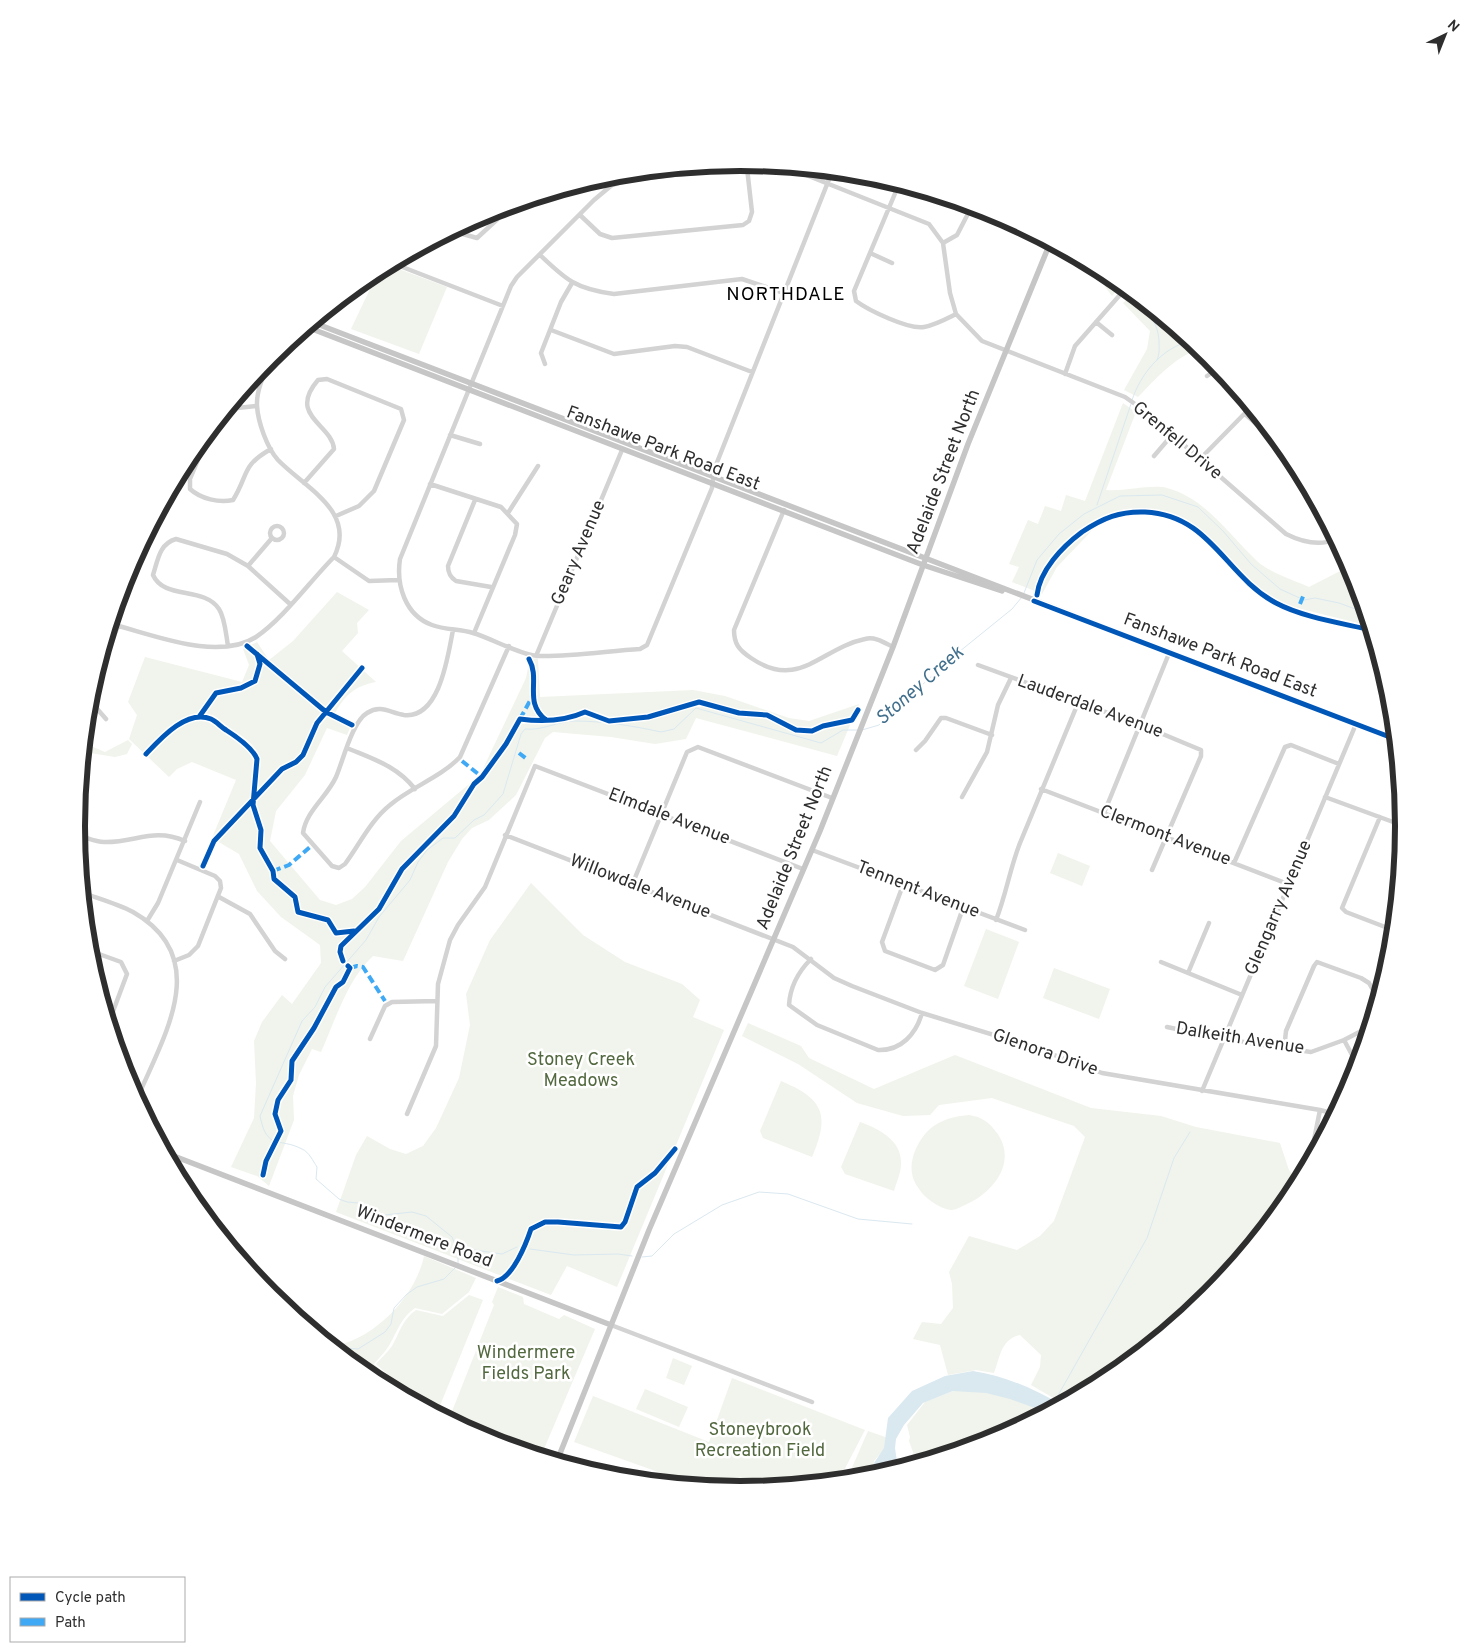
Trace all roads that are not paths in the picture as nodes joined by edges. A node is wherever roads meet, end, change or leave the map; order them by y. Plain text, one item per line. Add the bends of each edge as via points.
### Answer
1 (720, 171) edge
2 (747, 171) edge
3 (716, 172) joint
4 (804, 174) edge
5 (666, 176) edge
6 (830, 178) edge
7 (617, 183) edge
8 (828, 183) junction
9 (612, 185) joint
10 (896, 190) edge
11 (889, 207) junction
12 (969, 213) edge
13 (580, 215) junction
14 (500, 217) edge
15 (462, 234) edge
16 (943, 243) junction
17 (1048, 248) edge
18 (870, 253) junction
19 (540, 255) junction
20 (892, 263) dead end
21 (401, 266) edge
22 (572, 283) junction
23 (784, 293) junction
24 (1121, 293) edge
25 (503, 306) junction
26 (956, 314) junction
27 (1096, 322) junction
28 (319, 325) edge
29 (313, 329) edge
30 (551, 330) junction
31 (1112, 335) dead end
32 (1007, 352) junction
33 (545, 364) dead end
34 (752, 372) junction
35 (1212, 372) edge
36 (1065, 374) junction
37 (1207, 376) dead end
38 (262, 378) edge
39 (470, 388) junction
40 (257, 406) junction
41 (236, 408) edge
42 (1247, 412) edge
43 (1245, 414) junction
44 (1260, 427) edge
45 (450, 435) junction
46 (1172, 436) junction
47 (480, 444) dead end
48 (271, 449) junction
49 (622, 450) junction
50 (200, 455) edge
51 (1154, 456) dead end
52 (1200, 459) junction
53 (538, 466) dead end
54 (713, 476) junction
55 (712, 483) junction
56 (304, 484) junction
57 (430, 484) junction
58 (475, 500) junction
59 (784, 510) junction
60 (508, 513) junction
61 (336, 516) junction
62 (272, 538) dead end
63 (1329, 541) edge
64 (334, 557) junction
65 (926, 558) junction
66 (248, 566) junction
67 (923, 566) junction
68 (398, 580) junction
69 (491, 587) junction
70 (1011, 593) junction
71 (290, 604) junction
72 (118, 626) joint
73 (453, 630) junction
74 (474, 633) junction
75 (110, 646) edge
76 (228, 646) junction
77 (508, 646) junction
78 (894, 647) junction
79 (1170, 651) junction
80 (536, 656) junction
81 (978, 665) dead end
82 (1010, 678) junction
83 (1078, 703) junction
84 (96, 708) edge
85 (106, 719) dead end
86 (1356, 724) junction
87 (1141, 725) junction
88 (992, 736) junction
89 (1388, 736) edge
90 (347, 748) junction
91 (916, 750) dead end
92 (1339, 764) junction
93 (415, 789) junction
94 (1041, 789) junction
95 (1325, 797) junction
96 (832, 798) junction
97 (962, 798) dead end
98 (200, 802) dead end
99 (1104, 812) junction
100 (661, 813) junction
101 (1380, 817) junction
102 (1395, 823) edge
103 (505, 835) junction
104 (1166, 836) junction
105 (85, 837) edge
106 (185, 841) junction
107 (812, 850) junction
108 (177, 860) junction
109 (1234, 863) junction
110 (803, 869) junction
111 (1152, 870) dead end
112 (1288, 884) junction
113 (632, 885) junction
114 (903, 885) junction
115 (89, 895) edge
116 (219, 897) junction
117 (963, 908) junction
118 (996, 920) junction
119 (147, 922) junction
120 (1209, 924) dead end
121 (1386, 927) edge
122 (1025, 930) dead end
123 (773, 940) junction
124 (98, 954) edge
125 (285, 959) dead end
126 (811, 959) junction
127 (174, 961) junction
128 (1161, 962) dead end
129 (1188, 973) junction
130 (1374, 992) edge
131 (1242, 996) junction
132 (437, 1001) junction
133 (112, 1013) edge
134 (922, 1013) junction
135 (1167, 1027) dead end
136 (1362, 1031) edge
137 (370, 1039) dead end
138 (1224, 1039) junction
139 (1344, 1040) junction
140 (1284, 1049) junction
141 (1353, 1056) edge
142 (141, 1090) edge
143 (1202, 1091) junction
144 (1320, 1110) junction
145 (1329, 1112) edge
146 (407, 1114) dead end
147 (1312, 1144) edge
148 (175, 1156) edge
149 (611, 1325) junction
150 (812, 1402) dead end
151 (559, 1456) edge

1 - 3 street
2 - 13 street via 752,212 749,222 743,224 612,238 600,234
3 - 5 street
4 - 8 street
6 - 8 street
7 - 9 street
8 - 11 street
8 - 23 street
9 - 13 street
10 - 11 street
11 - 16 street via 929,224
11 - 18 street
12 - 16 street via 957,235
13 - 19 street
14 - 15 street via 477,238
16 - 26 street
17 - 32 main road, Adelaide Street North
18 - 20 street
18 - 26 street via 854,291 856,301 865,308 914,327 934,325
19 - 22 street
19 - 25 street via 517,277
21 - 25 street
22 - 23 street via 614,294 742,279
22 - 30 street via 560,302
23 - 34 street
24 - 27 street
25 - 39 street
26 - 32 street, Grenfell Drive via 982,341
27 - 31 street
27 - 36 street via 1075,346
28 - 39 main road, Fanshawe Park Road East
29 - 39 main road, Fanshawe Park Road East
30 - 33 street via 541,353
30 - 34 street via 614,354 687,347
32 - 36 street, Grenfell Drive
32 - 65 main road, Adelaide Street North via 968,444
34 - 54 street
35 - 37 street
36 - 46 street, Grenfell Drive via 1124,397
38 - 40 street
39 - 45 street
39 - 49 main road, Fanshawe Park Road East
39 - 54 main road, Fanshawe Park Road East
40 - 41 street
40 - 48 street
42 - 43 street
43 - 44 street
43 - 52 street
45 - 47 street
45 - 57 street
46 - 51 street
46 - 52 street, Grenfell Drive
48 - 50 street via 254,459 233,500 225,502 198,496 190,489 190,479
48 - 56 street
49 - 55 main road, Fanshawe Park Road East
49 - 80 street, Geary Avenue
52 - 63 street, Grenfell Drive via 1286,534 1308,543
53 - 60 street
54 - 55 street
54 - 65 main road, Fanshawe Park Road East
55 - 59 main road, Fanshawe Park Road East
55 - 80 street via 647,644 640,649
56 - 61 street
56 - 61 street via 334,449 330,437 313,420 309,411 308,400 318,380 327,379 401,409 404,420 374,491 359,506
57 - 58 street
57 - 68 street via 400,559
58 - 60 street via 485,500
58 - 69 street via 448,572 456,581
59 - 67 main road, Fanshawe Park Road East
59 - 78 street via 734,630 734,641 740,650 755,661 794,670 866,638
60 - 69 street via 517,524
61 - 64 street via 340,545
62 - 66 street
64 - 68 street via 369,581
64 - 71 street
65 - 67 main road, Adelaide Street North
65 - 70 main road, Fanshawe Park Road East
66 - 71 street
66 - 76 street via 228,554 176,539 162,547 153,575 161,586 214,602 220,610
67 - 70 main road, Fanshawe Park Road East
67 - 78 main road, Adelaide Street North
68 - 73 street via 409,607 418,616 431,625
69 - 74 street
70 - 79 main road, Fanshawe Park Road East
71 - 76 street via 255,638
72 - 75 street
72 - 76 street via 200,646
73 - 74 street
73 - 90 street via 447,664 426,707 415,714 404,715 378,708 366,713
74 - 77 street
77 - 80 street
77 - 93 street via 460,757
78 - 96 main road, Adelaide Street North
79 - 86 main road, Fanshawe Park Road East
79 - 87 street
81 - 82 street, Lauderdale Avenue
82 - 83 street, Lauderdale Avenue
82 - 88 street via 998,705
83 - 87 street, Lauderdale Avenue
83 - 94 street
84 - 85 street
86 - 89 main road, Fanshawe Park Road East
86 - 92 street, Glengarry Avenue
87 - 99 street
87 - 104 street, Lauderdale Avenue via 1201,750
88 - 91 street via 940,718
88 - 97 street via 980,768
90 - 93 street via 395,768
90 - 93 street via 331,787 308,817 303,833 332,866 338,868 346,864 380,814
92 - 95 street, Glengarry Avenue
92 - 109 street via 1291,745 1285,747
94 - 99 street, Clermont Avenue
94 - 118 street via 1012,864
95 - 101 street
95 - 112 street, Glengarry Avenue
96 - 100 street via 698,747 687,752
96 - 107 main road, Adelaide Street North
98 - 106 street
99 - 104 street, Clermont Avenue
100 - 103 street, Elmdale Avenue via 535,766
100 - 110 street, Elmdale Avenue
100 - 113 street
101 - 102 street
101 - 121 street via 1342,908
103 - 113 street, Willowdale Avenue
103 - 132 street via 480,897 454,932 438,984
104 - 109 street, Clermont Avenue
104 - 111 street
105 - 106 street via 102,842 126,841 158,834
106 - 108 street
107 - 110 main road, Adelaide Street North
107 - 114 street, Tennent Avenue
108 - 116 street via 215,876 220,881
108 - 119 street
109 - 112 street, Clermont Avenue
110 - 123 main road, Adelaide Street North
112 - 131 street, Glengarry Avenue
113 - 123 street, Willowdale Avenue
114 - 117 street, Tennent Avenue
114 - 117 street via 882,942 885,951 935,970 943,965
115 - 119 street via 117,905
116 - 125 street via 246,910
116 - 127 street via 198,946 189,955
117 - 118 street, Tennent Avenue
118 - 122 street, Tennent Avenue
119 - 127 street via 165,941
120 - 129 street
123 - 126 street, Glenora Drive
123 - 149 main road, Adelaide Street North
124 - 133 street via 121,962 128,974
126 - 134 street, Glenora Drive via 840,981
126 - 134 street via 800,971 790,995 790,1005 817,1025 878,1050 888,1050 910,1036 918,1027
127 - 142 street via 178,980 176,1005
128 - 129 street
129 - 131 street
130 - 140 street via 1361,978 1318,962 1292,1016
131 - 138 street, Glengarry Avenue
132 - 137 street via 392,1002 385,1006
132 - 146 street via 436,1046
134 - 143 street, Glenora Drive via 1030,1046 1102,1073
135 - 138 street, Dalkeith Avenue
136 - 139 street, Dalkeith Avenue
138 - 140 street, Dalkeith Avenue
138 - 143 street, Glengarry Avenue
139 - 140 street, Dalkeith Avenue via 1311,1052
139 - 141 street
143 - 144 street, Glenora Drive
144 - 145 street, Glenora Drive
144 - 147 street
148 - 149 main road, Windermere Road
149 - 150 street, Windermere Road
149 - 151 main road, Adelaide Street North

